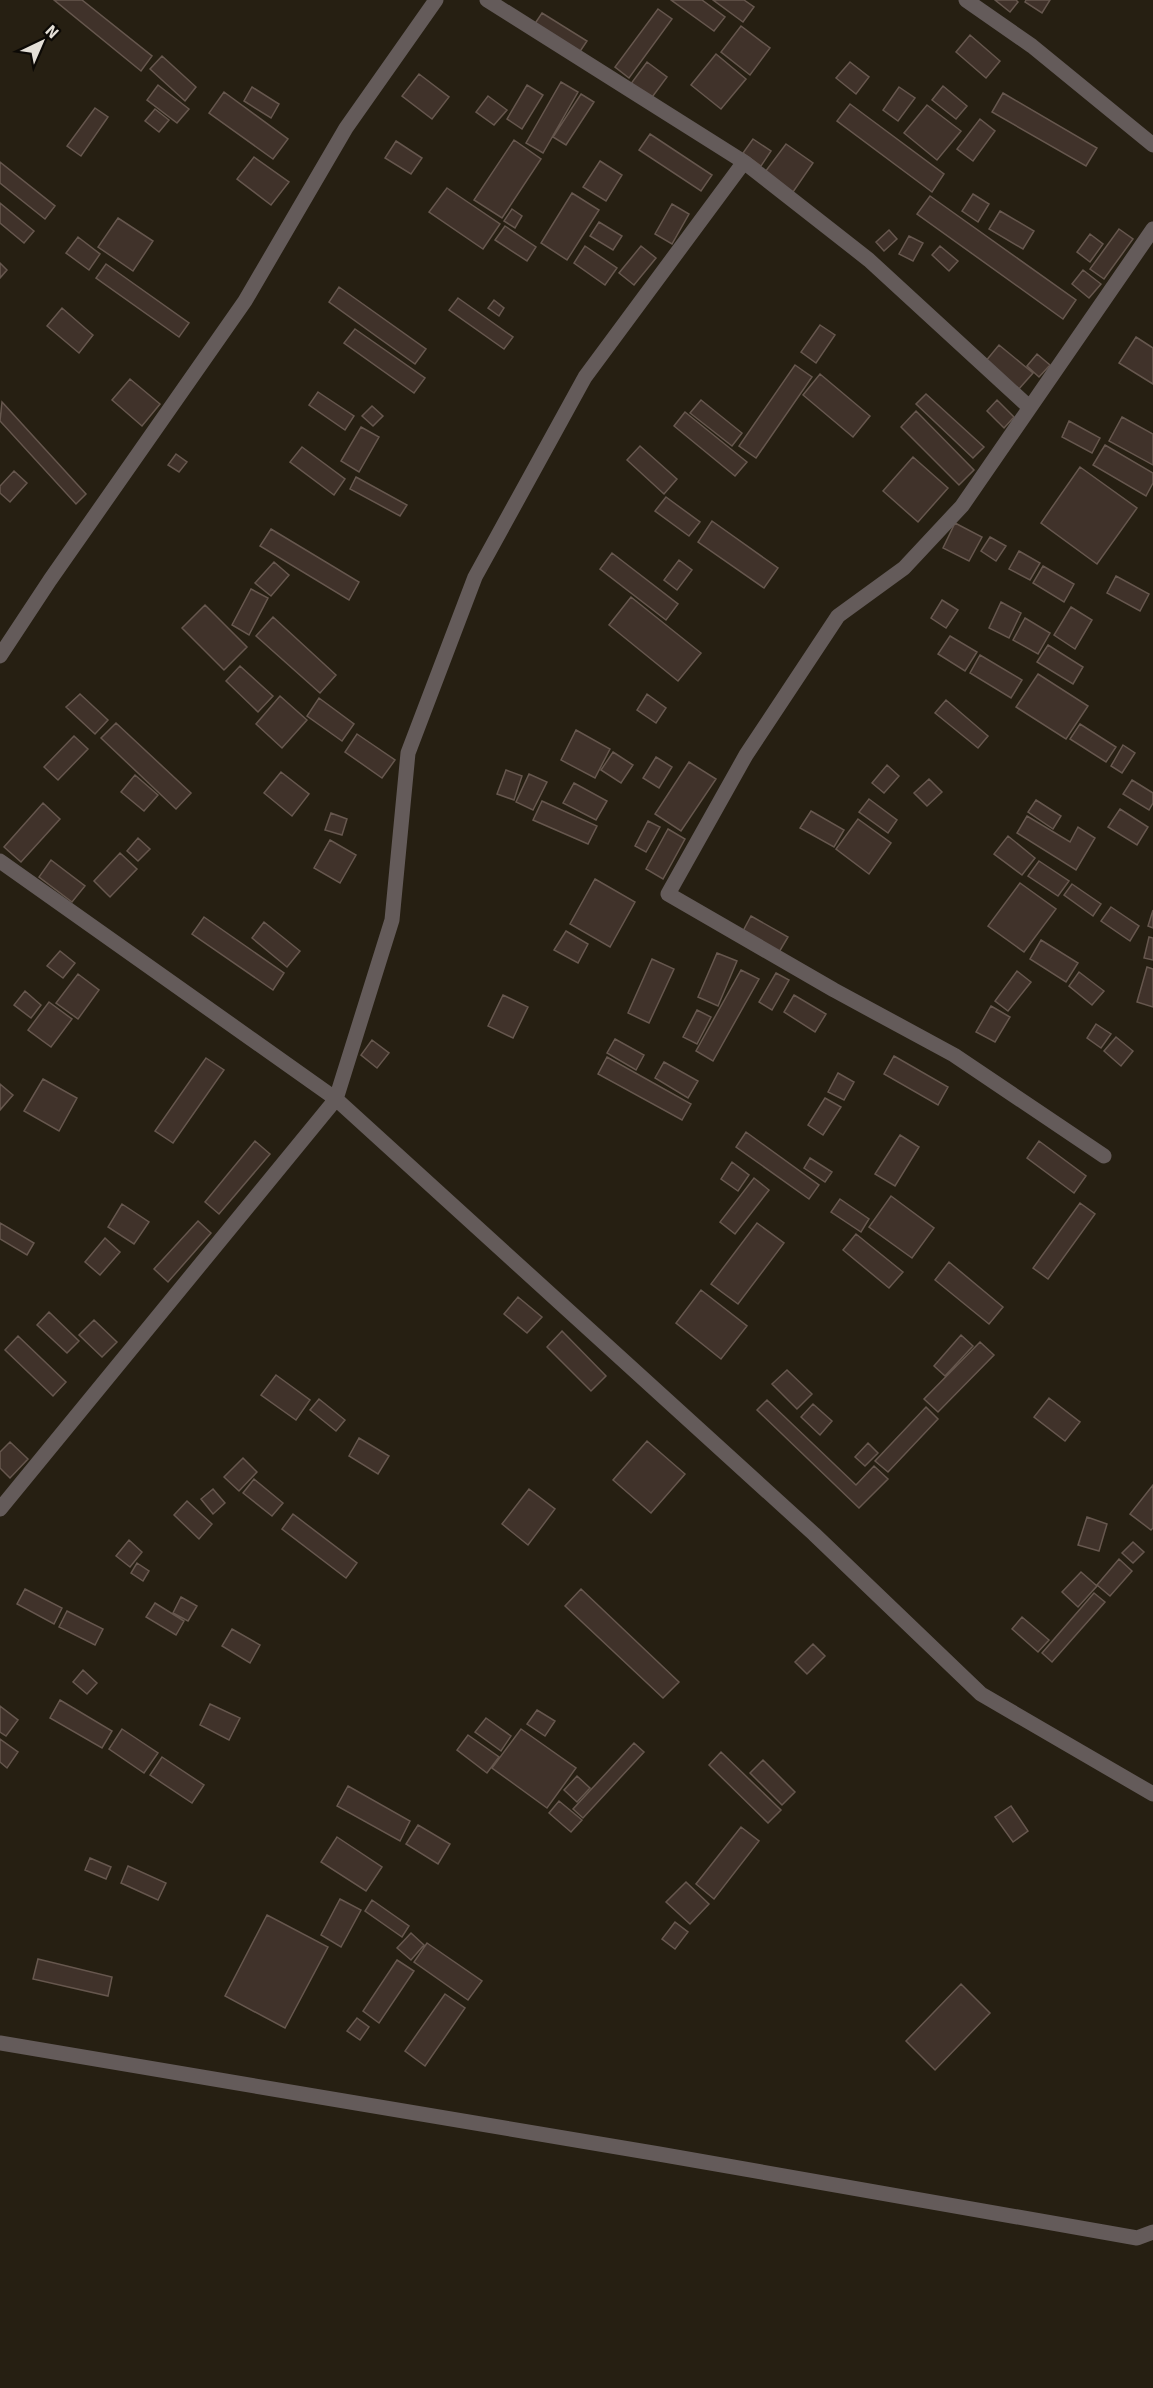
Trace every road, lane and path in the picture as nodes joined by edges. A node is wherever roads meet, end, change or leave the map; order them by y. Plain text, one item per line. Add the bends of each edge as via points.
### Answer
1 (436, 0) edge
2 (487, 0) edge
3 (966, 0) edge
4 (1153, 145) edge
5 (744, 162) junction
6 (1153, 229) edge
7 (1028, 406) junction
8 (0, 656) edge
9 (0, 861) edge
10 (336, 1099) junction
11 (1104, 1156) dead end
12 (0, 1509) edge
13 (1153, 1794) edge
14 (0, 2043) edge
15 (1153, 2232) edge

1 - 8 street via 346,128 244,301
2 - 5 street
3 - 4 street via 1032,46
5 - 7 street via 869,260
5 - 10 street via 585,377 475,577 408,753 392,920
6 - 7 street
7 - 11 street via 962,506 904,568 838,616 746,755 668,894 954,1055
9 - 10 street
10 - 12 street
10 - 13 street via 814,1534 981,1694
14 - 15 street via 1137,2238

